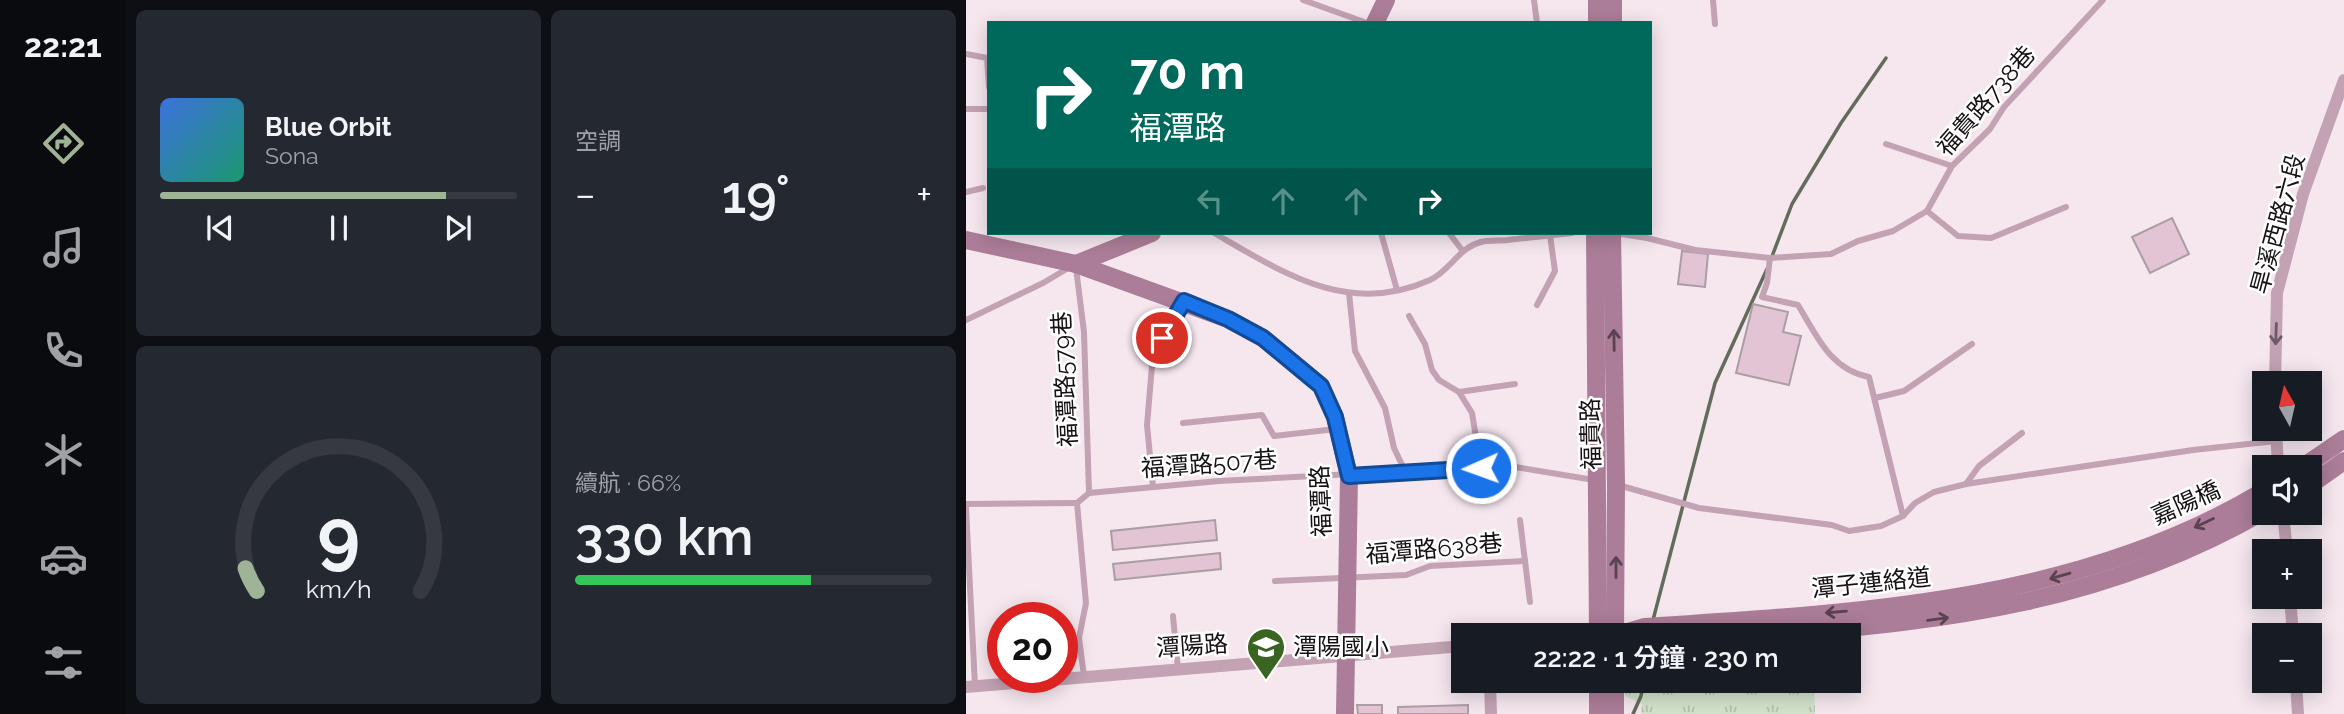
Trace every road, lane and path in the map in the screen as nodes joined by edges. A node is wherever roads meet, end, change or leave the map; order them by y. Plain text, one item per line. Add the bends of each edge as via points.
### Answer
1 (1303, 0) edge
2 (1386, 0) edge
3 (1534, 0) edge
4 (1597, 0) edge
5 (1613, 0) edge
6 (1713, 0) edge
7 (2104, 0) edge
8 (1361, 21) edge
9 (1376, 21) edge
10 (1537, 21) edge
11 (1597, 21) edge
12 (1613, 21) edge
13 (1715, 24) dead end
14 (966, 54) edge
15 (987, 58) edge
16 (2344, 80) edge
17 (966, 109) edge
18 (987, 109) edge
19 (1886, 144) dead end
20 (1952, 166) junction
21 (983, 188) dead end
22 (966, 192) edge
23 (2066, 207) dead end
24 (1927, 211) junction
25 (1143, 235) edge
26 (1218, 235) edge
27 (1382, 235) edge
28 (1451, 235) edge
29 (1541, 235) edge
30 (1550, 235) edge
31 (1595, 235) edge
32 (1613, 235) edge
33 (1627, 235) edge
34 (966, 240) edge
35 (1462, 250) junction
36 (1770, 258) junction
37 (1076, 264) junction
38 (1397, 290) junction
39 (1349, 293) junction
40 (1184, 301) junction
41 (1537, 305) dead end
42 (1409, 316) dead end
43 (966, 320) edge
44 (1972, 344) dead end
45 (2275, 371) edge
46 (1515, 384) dead end
47 (1459, 392) junction
48 (1875, 397) junction
49 (1183, 423) dead end
50 (1338, 429) junction
51 (2022, 433) dead end
52 (2252, 439) edge
53 (2344, 439) edge
54 (2321, 455) edge
55 (2344, 461) edge
56 (1481, 468) junction
57 (1405, 471) junction
58 (1349, 476) junction
59 (2322, 477) edge
60 (1607, 483) junction
61 (1966, 484) junction
62 (1153, 487) junction
63 (1089, 493) junction
64 (2252, 497) edge
65 (1077, 503) junction
66 (966, 506) edge
67 (1903, 516) junction
68 (2252, 517) edge
69 (1520, 520) dead end
70 (1525, 561) junction
71 (2128, 565) junction
72 (1346, 576) junction
73 (1275, 581) dead end
74 (1530, 602) dead end
75 (1173, 617) dead end
76 (1608, 623) edge
77 (1696, 623) edge
78 (1861, 626) edge
79 (1451, 647) edge
80 (1346, 656) junction
81 (1178, 668) junction
82 (1084, 676) junction
83 (971, 686) edge
84 (1490, 693) edge
85 (1598, 693) edge
86 (1615, 693) edge
87 (2297, 693) edge
88 (1345, 714) edge
89 (1491, 714) edge
90 (1598, 714) edge
91 (1615, 714) edge
92 (2298, 714) edge

1 - 8 lane
2 - 9 street
3 - 10 lane
4 - 11 street
5 - 12 street
6 - 13 lane
7 - 20 lane, 福貴路738巷
14 - 15 lane
16 -> 45 street, 旱溪西路六段 via 2303,194 2277,293
17 - 18 lane
19 - 20 lane
20 - 24 lane, 福貴路738巷
21 - 22 lane
23 - 24 lane via 1991,237 1958,236
24 - 36 lane, 福貴路738巷 via 1894,231 1831,254
25 - 37 street
26 - 39 lane via 1284,273
27 - 38 lane
28 - 35 lane
29 - 35 lane via 1481,242
30 - 41 lane via 1555,271
31 - 60 street, 福貴路
60 -> 32 street, 福貴路
33 - 36 lane, 福貴路738巷 via 1695,250
34 - 37 street, 福潭路
35 - 38 lane via 1431,280
36 - 48 lane via 1762,297 1798,304 1821,345 1845,369 1869,377
37 - 40 street, 福潭路
37 - 43 lane
37 - 63 lane, 福潭路579巷 via 1084,332
38 - 39 lane
39 - 57 lane via 1355,351 1385,408 1394,448
40 - 50 street, 福潭路 via 1263,338 1321,386
40 - 62 lane via 1153,354 1147,425
42 - 47 lane via 1425,344 1432,370
44 - 48 lane via 1904,391
46 - 47 lane
47 - 56 lane via 1472,413
48 - 67 lane
49 - 50 lane via 1262,415 1274,436
50 - 58 street, 福潭路
51 - 61 lane via 1979,466
52 - 61 lane, 福潭路507巷
53 - 54 street
55 - 59 street
56 - 57 lane, 福潭路507巷
56 - 60 lane, 福潭路507巷 via 1509,467
57 - 58 lane, 福潭路507巷
58 - 62 lane, 福潭路507巷
58 - 72 street, 福潭路
60 - 67 lane, 福潭路507巷 via 1699,508 1849,531 1881,526
60 - 76 street, 福貴路
61 - 67 lane, 福潭路507巷 via 1934,492
62 - 63 lane, 福潭路507巷
63 - 65 lane
64 -> 71 street, 嘉陽橋
65 - 66 lane
65 - 82 lane via 1086,603 1079,638
66 - 83 lane
68 - 71 street, 嘉陽橋 via 2199,545
69 - 70 lane
70 - 72 lane, 福潭路638巷 via 1430,566 1406,575
70 - 74 lane
71 -> 77 street, 潭子連絡道 via 1961,598
78 -> 71 street, 潭子連絡道 via 1965,615 2075,591
72 - 73 lane, 福潭路638巷
72 - 80 street, 福潭路
75 - 81 lane
79 - 80 street, 潭陽路
80 - 81 street, 潭陽路
80 - 88 street, 福潭路
81 - 82 street, 潭陽路
82 - 83 street, 潭陽路
84 - 89 street
85 - 90 street
86 - 91 street
87 - 92 street

